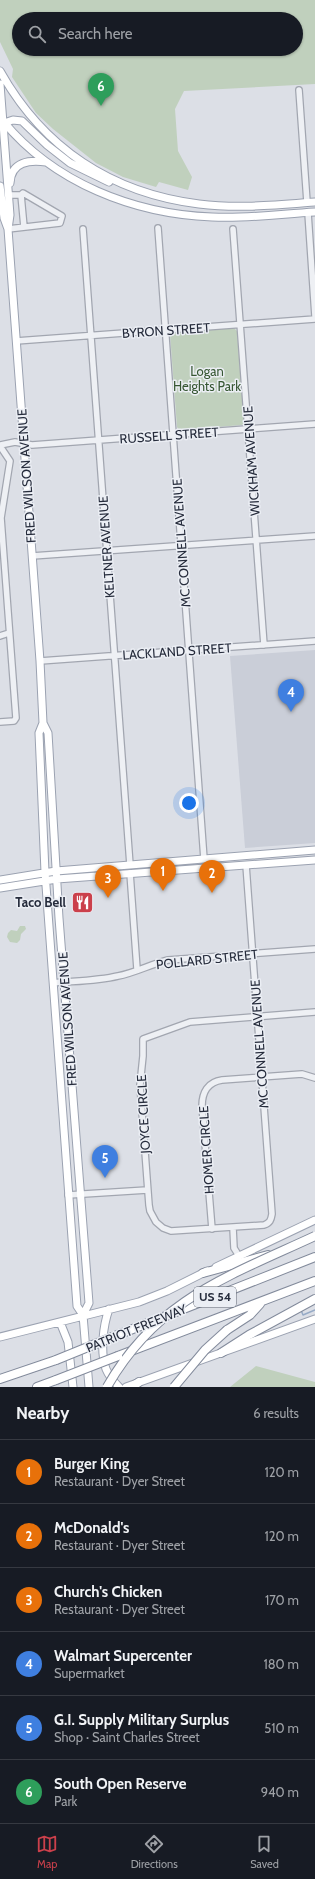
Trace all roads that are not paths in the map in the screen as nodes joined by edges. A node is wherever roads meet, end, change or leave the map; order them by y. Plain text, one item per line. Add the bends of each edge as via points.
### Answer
1 (0, 71) edge
2 (0, 84) edge
3 (299, 90) dead end
4 (1, 121) edge
5 (46, 162) junction
6 (0, 186) edge
7 (131, 188) junction
8 (9, 195) junction
9 (21, 195) junction
10 (306, 202) junction
11 (315, 202) edge
12 (311, 212) edge
13 (24, 227) junction
14 (158, 228) dead end
15 (83, 229) dead end
16 (234, 229) dead end
17 (8, 230) junction
18 (315, 317) edge
19 (240, 324) junction
20 (166, 330) junction
21 (91, 335) junction
22 (16, 341) junction
23 (315, 424) edge
24 (249, 429) junction
25 (173, 434) junction
26 (98, 440) junction
27 (24, 443) junction
28 (0, 445) edge
29 (315, 536) edge
30 (257, 540) junction
31 (182, 546) junction
32 (107, 552) junction
33 (32, 556) junction
34 (9, 633) junction
35 (0, 636) edge
36 (315, 641) edge
37 (264, 645) junction
38 (189, 651) junction
39 (115, 656) junction
40 (40, 661) junction
41 (0, 722) edge
42 (43, 723) junction
43 (315, 850) edge
44 (270, 854) junction
45 (204, 859) junction
46 (315, 860) edge
47 (150, 864) junction
48 (130, 865) junction
49 (246, 865) junction
50 (182, 870) junction
51 (56, 871) junction
52 (45, 872) junction
53 (130, 873) junction
54 (57, 879) junction
55 (0, 880) edge
56 (45, 880) junction
57 (0, 888) edge
58 (315, 949) edge
59 (252, 954) junction
60 (137, 969) junction
61 (65, 982) junction
62 (53, 983) junction
63 (315, 1012) edge
64 (257, 1016) junction
65 (261, 1076) junction
66 (315, 1078) edge
67 (147, 1190) junction
68 (81, 1194) junction
69 (68, 1195) junction
70 (315, 1220) edge
71 (269, 1223) joint
72 (233, 1228) junction
73 (212, 1230) junction
74 (315, 1236) edge
75 (315, 1240) edge
76 (74, 1254) junction
77 (85, 1255) junction
78 (239, 1256) junction
79 (315, 1257) edge
80 (203, 1273) junction
81 (315, 1281) edge
82 (315, 1299) edge
83 (261, 1303) junction
84 (109, 1309) junction
85 (83, 1316) junction
86 (315, 1319) edge
87 (60, 1322) junction
88 (19, 1332) junction
89 (0, 1333) edge
90 (0, 1337) edge
91 (221, 1353) junction
92 (0, 1379) edge
93 (139, 1382) junction
94 (37, 1387) edge
95 (73, 1387) edge
96 (89, 1387) edge
97 (107, 1387) edge
98 (119, 1387) edge
99 (126, 1387) edge
100 (132, 1387) edge
101 (174, 1387) edge

1 - 7 main road via 24,108 54,140 87,166
2 - 4 main road, FRED WILSON AVENUE
3 - 10 street
4 - 5 main road
4 - 7 main road via 22,122 70,163 104,180
4 - 8 main road, FRED WILSON AVENUE
5 - 8 main road via 33,160 20,164 10,180
5 - 12 main road via 90,188 162,211 212,217
6 - 17 main road, FRED WILSON AVENUE
7 - 10 main road via 200,204 239,206
8 - 9 street
8 - 17 main road, FRED WILSON AVENUE
9 - 13 street
9 - 13 street via 27,194 62,216 60,223
10 - 11 main road
12 - 18 street
13 - 17 street
14 - 20 street, MC CONNELL AVENUE
15 - 21 street, KELTNER AVENUE
16 - 19 street, WICKHAM AVENUE
17 - 22 main road, FRED WILSON AVENUE
18 - 19 street, BYRON STREET
19 - 20 street, BYRON STREET
19 - 24 street, WICKHAM AVENUE
20 - 21 street, BYRON STREET
20 - 25 street, MC CONNELL AVENUE
21 - 22 street, BYRON STREET
21 - 26 street, KELTNER AVENUE
22 - 27 main road, FRED WILSON AVENUE
23 - 24 street, RUSSELL STREET
24 - 25 street, RUSSELL STREET
24 - 30 street, WICKHAM AVENUE
25 - 26 street, RUSSELL STREET
25 - 31 street, MC CONNELL AVENUE
26 - 27 street, RUSSELL STREET via 32,445
26 - 32 street, KELTNER AVENUE
27 - 28 street, RUSSELL STREET
27 - 33 main road, FRED WILSON AVENUE
28 - 34 street via 10,461 1,513
29 - 30 street
30 - 31 street
30 - 37 street, WICKHAM AVENUE
31 - 32 street
31 - 38 street, MC CONNELL AVENUE
32 - 33 street
32 - 39 street, KELTNER AVENUE
33 - 40 main road, FRED WILSON AVENUE
34 - 35 street
34 - 41 street via 16,718 14,721
36 - 37 street, LACKLAND STREET
37 - 38 street, LACKLAND STREET
38 - 39 street, LACKLAND STREET
38 - 45 street, MC CONNELL AVENUE
39 - 40 street, LACKLAND STREET
39 - 48 street, KELTNER AVENUE
40 - 42 main road, FRED WILSON AVENUE
42 - 51 main road, FRED WILSON AVENUE via 48,733
42 - 52 main road, FRED WILSON AVENUE via 39,733
43 - 44 main road
44 - 45 main road
44 - 49 main road via 247,861
45 - 47 main road
45 - 50 main road via 203,864 191,865
46 - 49 main road
47 - 48 main road
47 - 53 main road via 133,868
48 - 51 main road
49 - 50 main road
49 - 59 street, MC CONNELL AVENUE
50 - 53 main road
51 - 52 main road
51 - 54 main road, FRED WILSON AVENUE
52 - 55 main road
52 - 56 main road, FRED WILSON AVENUE
53 - 54 main road
53 - 60 street
54 - 56 main road
54 - 61 main road, FRED WILSON AVENUE
56 - 57 main road
56 - 62 main road, FRED WILSON AVENUE
58 - 59 street, POLLARD STREET
59 - 60 street, POLLARD STREET via 168,960
59 - 64 street, MC CONNELL AVENUE
60 - 61 street, POLLARD STREET via 110,978
61 - 62 street, POLLARD STREET
61 - 68 main road, FRED WILSON AVENUE
62 - 69 main road, FRED WILSON AVENUE
63 - 64 street, JOYCE CIRCLE
64 - 65 street, MC CONNELL AVENUE
64 - 67 street, JOYCE CIRCLE via 190,1022 143,1039 140,1085
65 - 66 street, HOMER CIRCLE via 302,1074
65 - 71 street, MC CONNELL AVENUE via 272,1214
65 - 73 street, HOMER CIRCLE via 218,1080 211,1083 204,1093 202,1106
67 - 68 street
67 - 73 street, JOYCE CIRCLE via 150,1211 163,1228 178,1232
68 - 69 street
68 - 77 main road, FRED WILSON AVENUE
69 - 76 main road, FRED WILSON AVENUE
70 - 78 main road
71 - 72 street, JOYCE CIRCLE
72 - 73 street, JOYCE CIRCLE
72 - 78 street via 234,1248
74 - 97 highway, bridge via 210,1284 181,1303 136,1344
75 - 80 highway
76 - 77 main road
76 - 85 main road, FRED WILSON AVENUE via 77,1306
77 - 85 main road, FRED WILSON AVENUE via 89,1303
78 - 80 main road
79 - 92 highway, PATRIOT FREEWAY / US 54, bridge via 56,1360
80 - 84 main road via 147,1299
81 - 83 highway, PATRIOT FREEWAY / US 54
82 - 91 highway
83 - 94 highway, PATRIOT FREEWAY / US 54, bridge
83 - 101 highway, bridge via 250,1315 227,1330 205,1350
84 - 85 main road
84 - 98 main road via 103,1330 105,1365 109,1376
85 - 87 main road
85 - 96 main road, FRED WILSON AVENUE
86 - 91 main road
87 - 88 main road
87 - 95 main road via 68,1342
88 - 89 street
88 - 90 main road
91 - 93 main road
93 - 99 main road
93 - 100 highway

